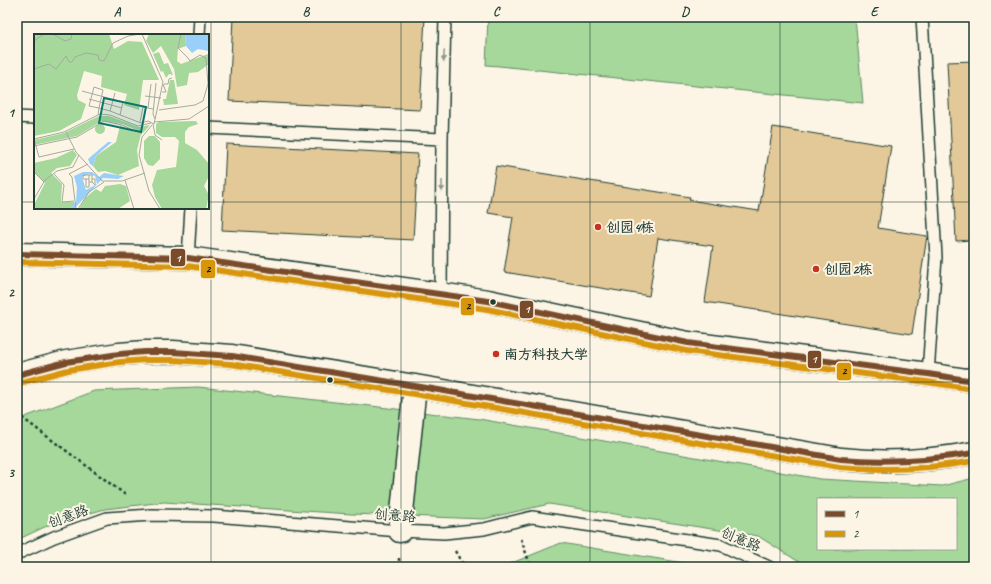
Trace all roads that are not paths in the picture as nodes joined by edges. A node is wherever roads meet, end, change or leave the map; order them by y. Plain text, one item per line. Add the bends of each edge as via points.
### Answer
1 (200, 17) edge
2 (445, 17) edge
3 (922, 17) edge
4 (199, 34) edge
5 (17, 117) edge
6 (34, 118) edge
7 (209, 128) edge
8 (442, 139) junction
9 (191, 209) edge
10 (17, 254) edge
11 (188, 258) junction
12 (441, 294) junction
13 (928, 374) junction
14 (17, 375) edge
15 (974, 378) edge
16 (415, 386) junction
17 (974, 453) edge
18 (400, 531) junction
19 (17, 554) edge
20 (769, 567) edge

1 - 4 lane
2 -> 8 lane
3 - 13 lane via 936,257
5 - 6 lane
7 - 8 lane
8 -> 12 lane
9 - 11 lane
10 - 11 street
11 - 12 street
12 - 13 street via 488,301 688,342
13 - 15 street via 967,380
14 - 16 street via 93,357 173,352 232,356
16 - 17 street via 841,459 903,461
16 - 18 street
18 - 19 lane, 创意路 via 214,516 151,515 107,518 54,537
18 - 20 lane, 创意路 via 444,533 484,529 532,517 721,545

